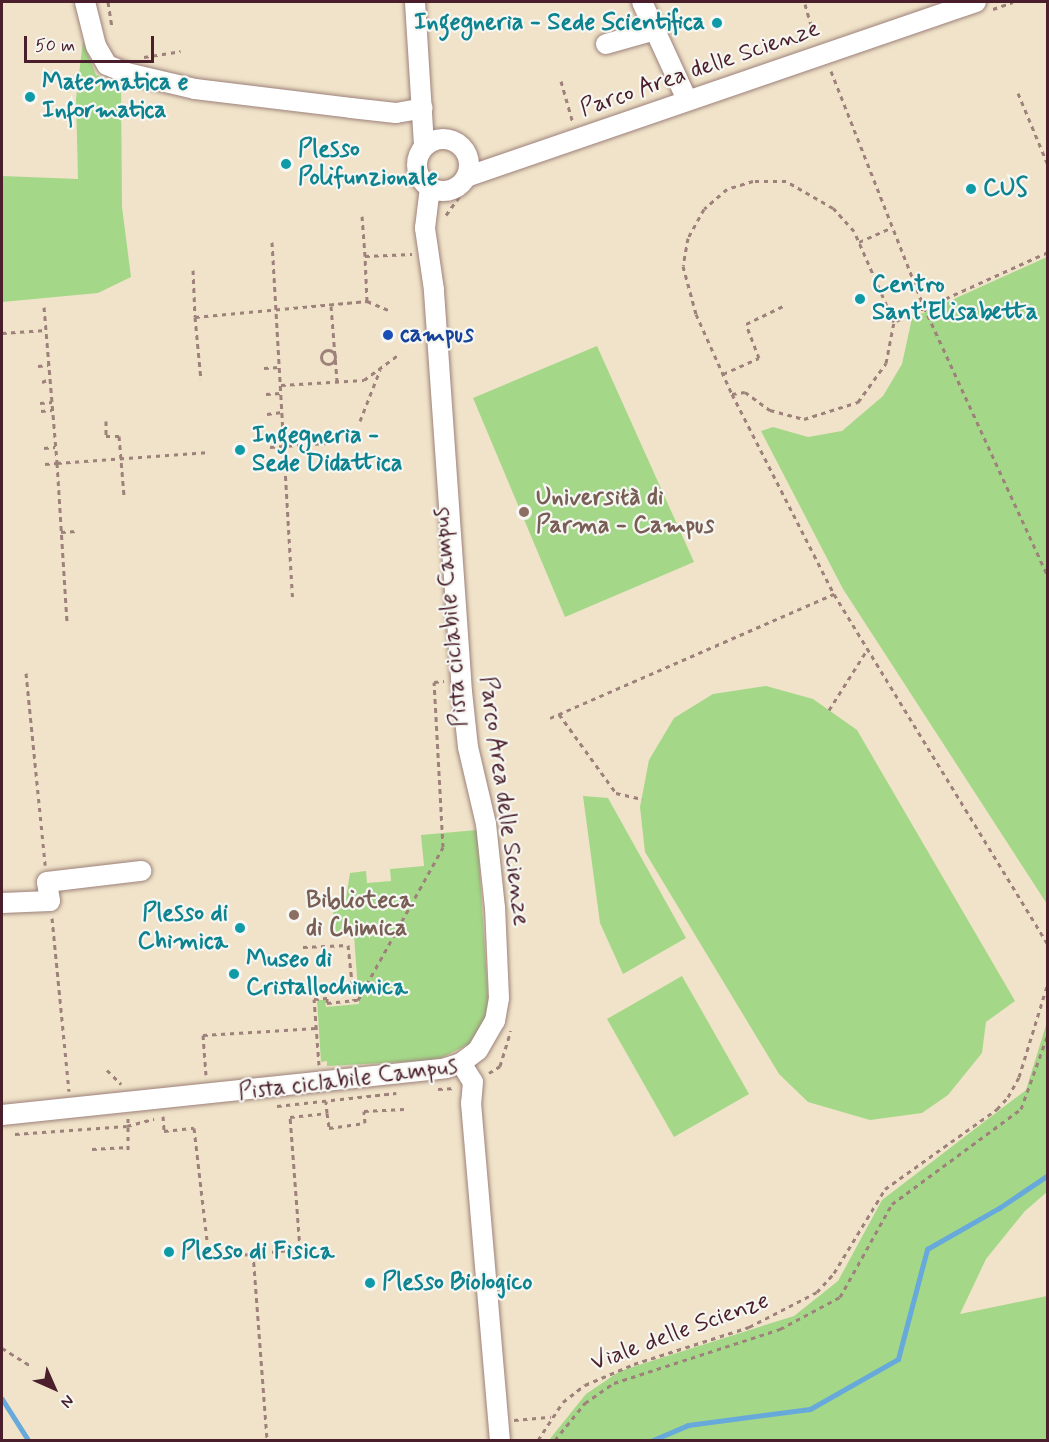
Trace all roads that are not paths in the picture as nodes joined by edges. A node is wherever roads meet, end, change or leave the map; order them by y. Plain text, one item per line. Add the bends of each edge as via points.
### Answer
1 (85, 2) edge
2 (415, 2) edge
3 (642, 2) edge
4 (976, 2) edge
5 (652, 31) junction
6 (606, 44) dead end
7 (687, 100) junction
8 (423, 108) junction
9 (447, 139) junction
10 (424, 147) junction
11 (466, 153) junction
12 (509, 163) junction
13 (462, 185) junction
14 (430, 187) junction
15 (430, 252) junction
16 (141, 871) dead end
17 (2, 903) edge
18 (461, 1063) junction
19 (2, 1115) edge
20 (499, 1431) edge

1 - 8 street via 96,46 108,65 134,74 195,88 362,109 396,113
2 - 8 street
3 - 5 street
4 - 7 street, Parco Area delle Scienze via 824,59
5 - 6 street
5 - 7 street
7 - 12 street, Parco Area delle Scienze
8 - 9 street
8 - 10 street
9 - 10 street
9 - 11 street
10 - 14 street via 418,168
11 - 12 street
11 - 13 street
12 - 13 street, Parco Area delle Scienze
13 - 14 street
13 - 15 street, Parco Area delle Scienze via 435,219
14 - 15 street, Parco Area delle Scienze via 425,228
15 - 18 street, Parco Area delle Scienze via 462,692 468,747 491,864 499,998 488,1035
16 - 17 street via 47,882 50,901
18 - 19 street
18 - 20 street via 473,1082 472,1113

